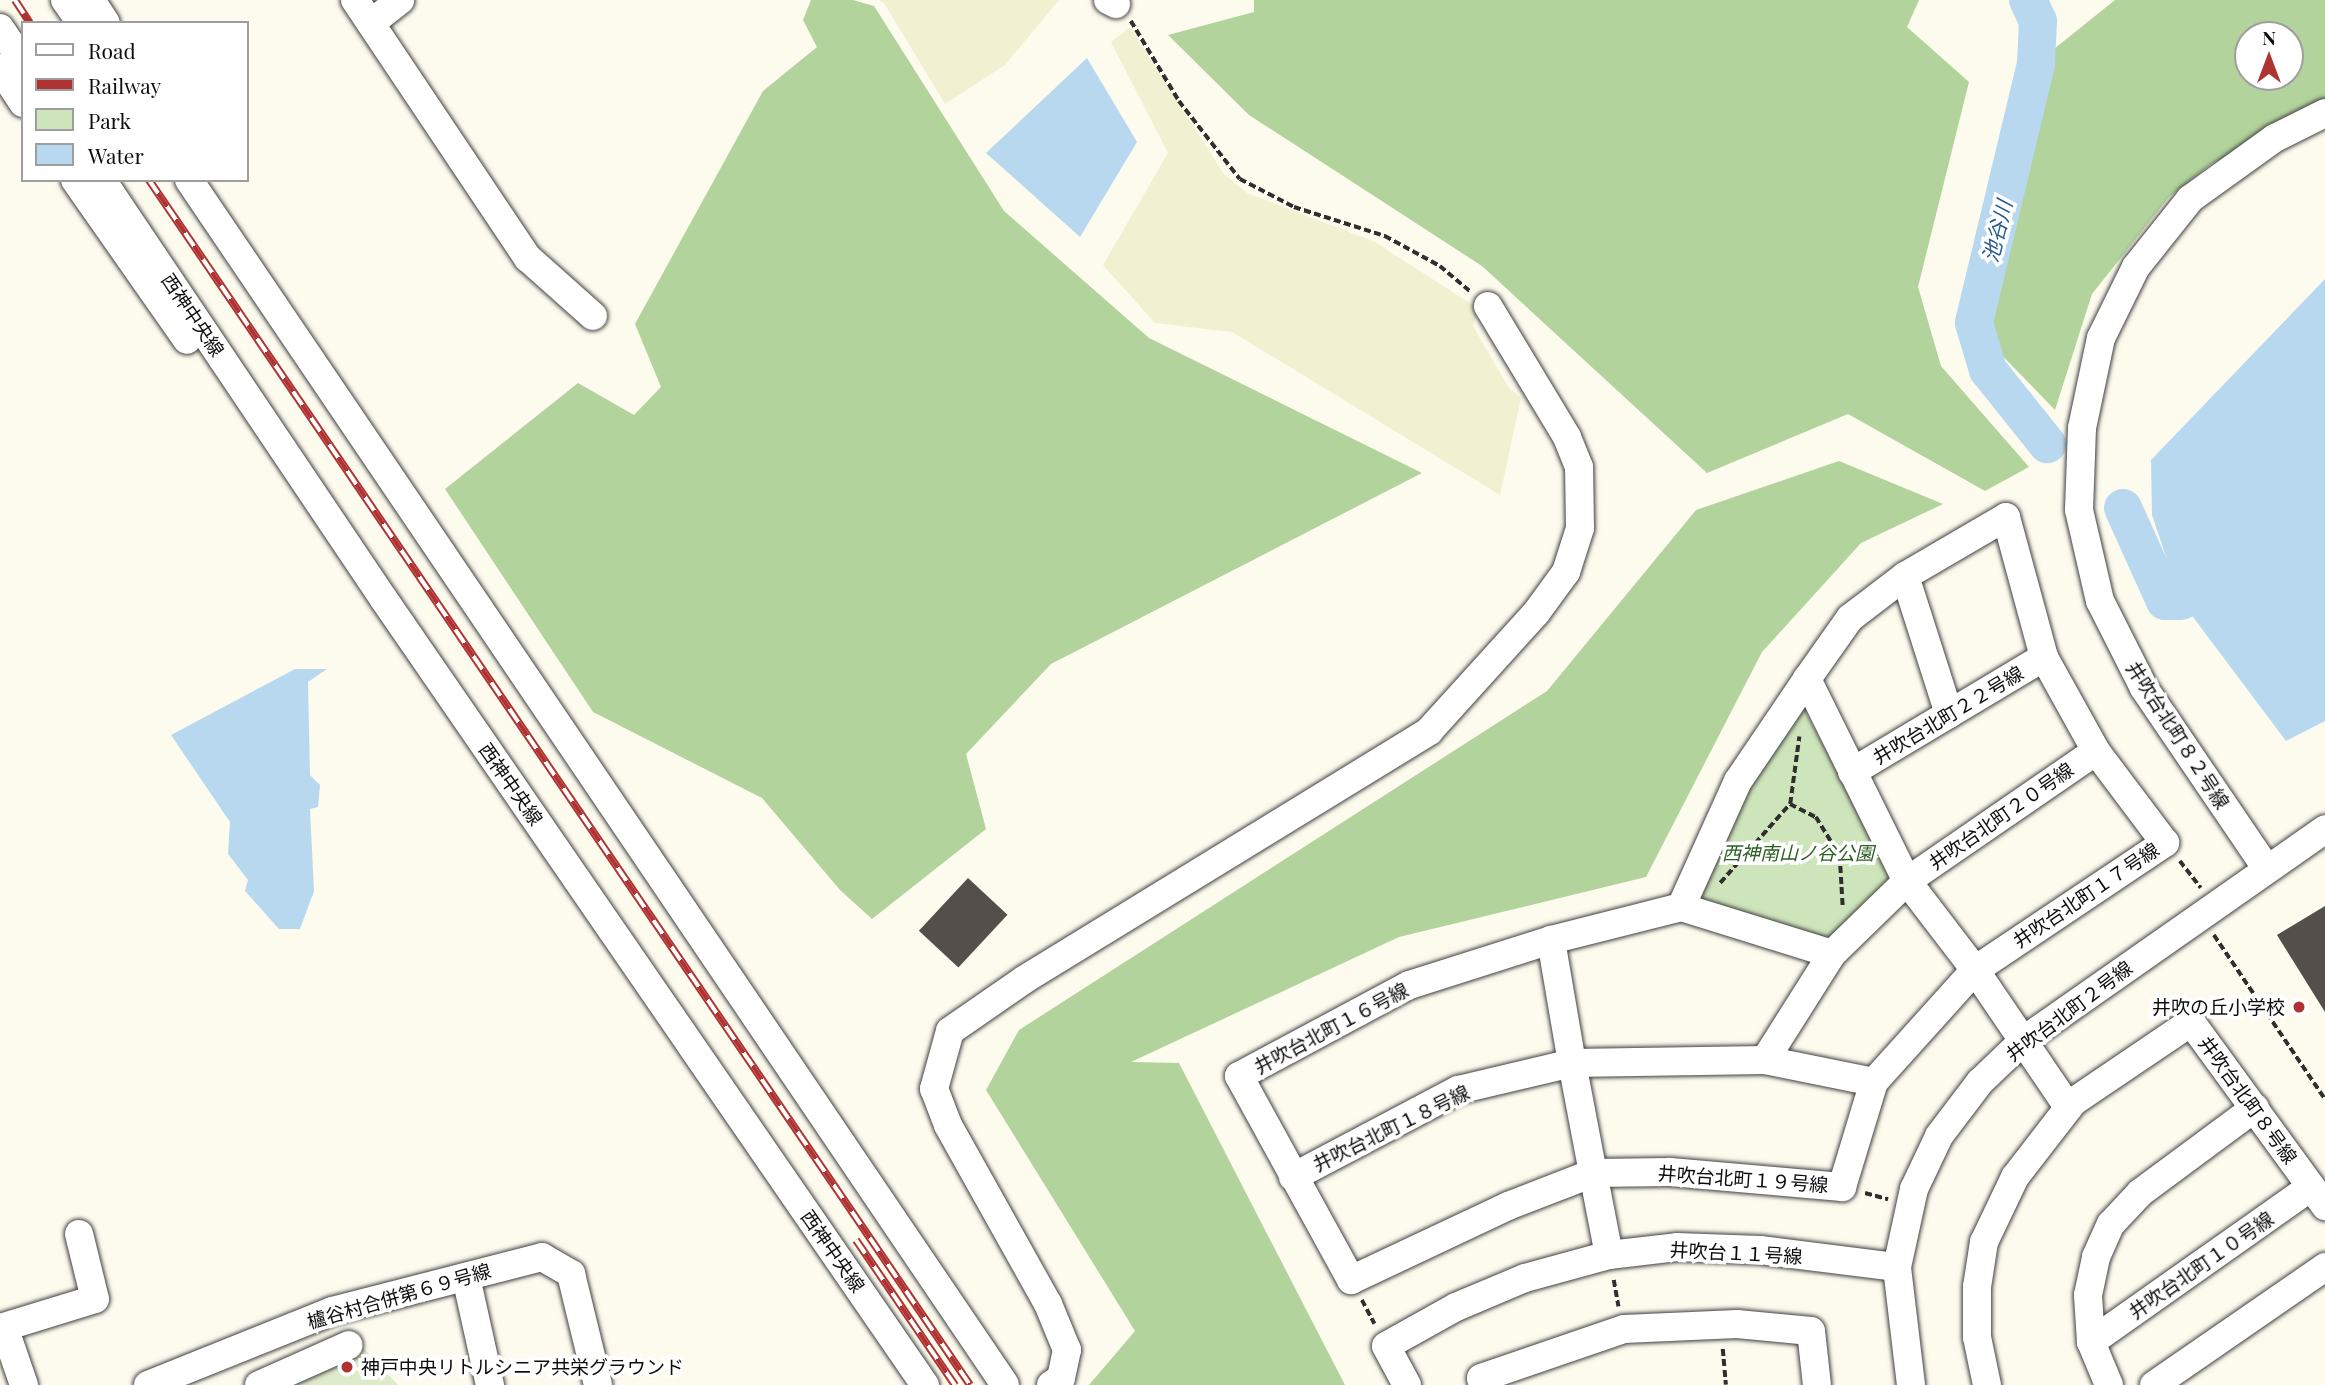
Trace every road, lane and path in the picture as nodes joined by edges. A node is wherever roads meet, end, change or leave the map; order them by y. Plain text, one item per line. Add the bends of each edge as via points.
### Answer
1 (65, 0) edge
2 (91, 0) edge
3 (400, 0) edge
4 (1112, 2) edge
5 (363, 11) edge
6 (80, 21) edge
7 (105, 21) edge
8 (0, 28) edge
9 (21, 59) edge
10 (0, 68) edge
11 (21, 100) edge
12 (2325, 113) edge
13 (76, 182) edge
14 (103, 182) edge
15 (190, 182) edge
16 (212, 182) edge
17 (1489, 306) joint
18 (593, 316) dead end
19 (1905, 576) junction
20 (2044, 657) junction
21 (1807, 679) junction
22 (1949, 714) junction
23 (1800, 734) dead end
24 (573, 742) junction
25 (2096, 751) junction
26 (1852, 772) junction
27 (512, 786) junction
28 (1790, 803) junction
29 (2325, 829) edge
30 (2165, 843) junction
31 (2267, 870) junction
32 (1907, 881) junction
33 (1681, 907) junction
34 (2208, 910) junction
35 (1842, 913) dead end
36 (1551, 940) junction
37 (1832, 954) junction
38 (1975, 970) junction
39 (2024, 1040) junction
40 (1765, 1060) junction
41 (1572, 1063) junction
42 (1874, 1082) junction
43 (2325, 1099) edge
44 (2068, 1107) junction
45 (2255, 1108) junction
46 (1593, 1173) junction
47 (1293, 1177) junction
48 (1842, 1187) junction
49 (2318, 1197) edge
50 (1911, 1205) junction
51 (79, 1234) dead end
52 (1609, 1255) junction
53 (1897, 1267) junction
54 (2325, 1267) edge
55 (466, 1277) junction
56 (1351, 1280) junction
57 (338, 1310) junction
58 (1721, 1325) junction
59 (1624, 1329) junction
60 (2091, 1342) junction
61 (1386, 1346) junction
62 (24, 1385) edge
63 (148, 1385) edge
64 (259, 1385) edge
65 (490, 1385) edge
66 (598, 1385) edge
67 (925, 1385) edge
68 (1005, 1385) edge
69 (1051, 1385) edge
70 (1407, 1385) edge
71 (1483, 1385) edge
72 (1726, 1385) edge
73 (1817, 1385) edge
74 (1911, 1385) edge
75 (1987, 1385) edge
76 (2109, 1385) edge
77 (2154, 1385) edge

1 - 6 street
2 - 7 street
3 - 5 street
4 - 17 path via 1135,25 1179,101 1240,179 1294,208 1385,236 1440,266
5 - 18 street via 528,258
8 - 9 street
10 - 11 street
12 - 31 street, 井吹台北町８２号線 via 2275,138 2190,199 2136,267 2101,338 2082,428 2079,510 2100,601 2144,688
13 - 27 street via 381,612
14 - 27 street, 西神中央線
15 - 24 street
16 - 24 street
17 - 69 street via 1567,437 1578,467 1580,528 1566,572 1536,613 1429,731 1025,979 950,1031 946,1040 934,1089 948,1125 1048,1304 1067,1350 1061,1378
19 - 20 street, 井吹台北町１７号線 via 2006,517
19 - 21 street, 井吹台北町１７号線 via 1850,618
19 - 22 street
20 - 22 street, 井吹台北町２２号線
20 - 25 street, 井吹台北町１７号線
21 - 26 street
21 - 33 street, 井吹台北町１７号線 via 1738,781
22 - 26 street, 井吹台北町２２号線
23 - 28 path
24 - 68 street
25 - 30 street, 井吹台北町１７号線
25 - 32 street, 井吹台北町２０号線
26 - 32 street
27 - 67 street, 西神中央線
28 - 33 path via 1729,877
28 - 35 path via 1816,817 1840,856
29 - 31 street, 井吹台北町２号線
30 - 34 path
30 - 38 street, 井吹台北町１７号線
31 - 34 street, 井吹台北町２号線
32 - 37 street, 井吹台北町２０号線
32 - 38 street
33 - 36 street
33 - 37 street
34 - 39 street, 井吹台北町２号線
34 - 43 path
36 - 41 street
36 - 47 street, 井吹台北町１６号線 via 1409,985 1239,1076
37 - 40 street, 井吹台北町２０号線
38 - 39 street
38 - 42 street, 井吹台北町１９号線
39 - 44 street
39 - 50 street, 井吹台北町２号線 via 1980,1082 1939,1136
40 - 41 street, 井吹台北町１８号線
40 - 42 street, 井吹台北町１８号線
41 - 46 street
41 - 47 street, 井吹台北町１８号線 via 1458,1090
42 - 48 street, 井吹台北町１９号線
44 - 45 street, 井吹台北町８号線 via 2191,1022
44 - 75 street, 井吹台北町８号線 via 2015,1177 1984,1242 1977,1287 1977,1337
45 - 49 street, 井吹台北町８号線
45 - 60 street via 2140,1194 2111,1224 2096,1257 2088,1295
46 - 48 street, 井吹台北町１９号線 via 1670,1172
46 - 52 street
46 - 56 street via 1486,1216
47 - 56 street, 井吹台北町１６号線
48 - 50 path
49 - 60 street, 井吹台北町１０号線
50 - 53 street, 井吹台北町２号線
51 - 62 street via 95,1298 4,1327
52 - 53 street, 井吹台１１号線 via 1677,1247 1760,1250
52 - 59 path
52 - 61 street, 井吹台１１号線 via 1513,1283 1456,1307
53 - 74 street, 井吹台北町２号線
54 - 77 street
55 - 57 street, 櫨谷村合併第６９号線
55 - 65 street
55 - 66 street, 櫨谷村合併第６９号線 via 542,1257 571,1274
56 - 61 path
57 - 63 street, 櫨谷村合併第６９号線
57 - 64 street via 350,1347
58 - 59 street
58 - 72 path
58 - 73 street via 1811,1331
59 - 71 street via 1481,1378
60 - 76 street
61 - 70 street

